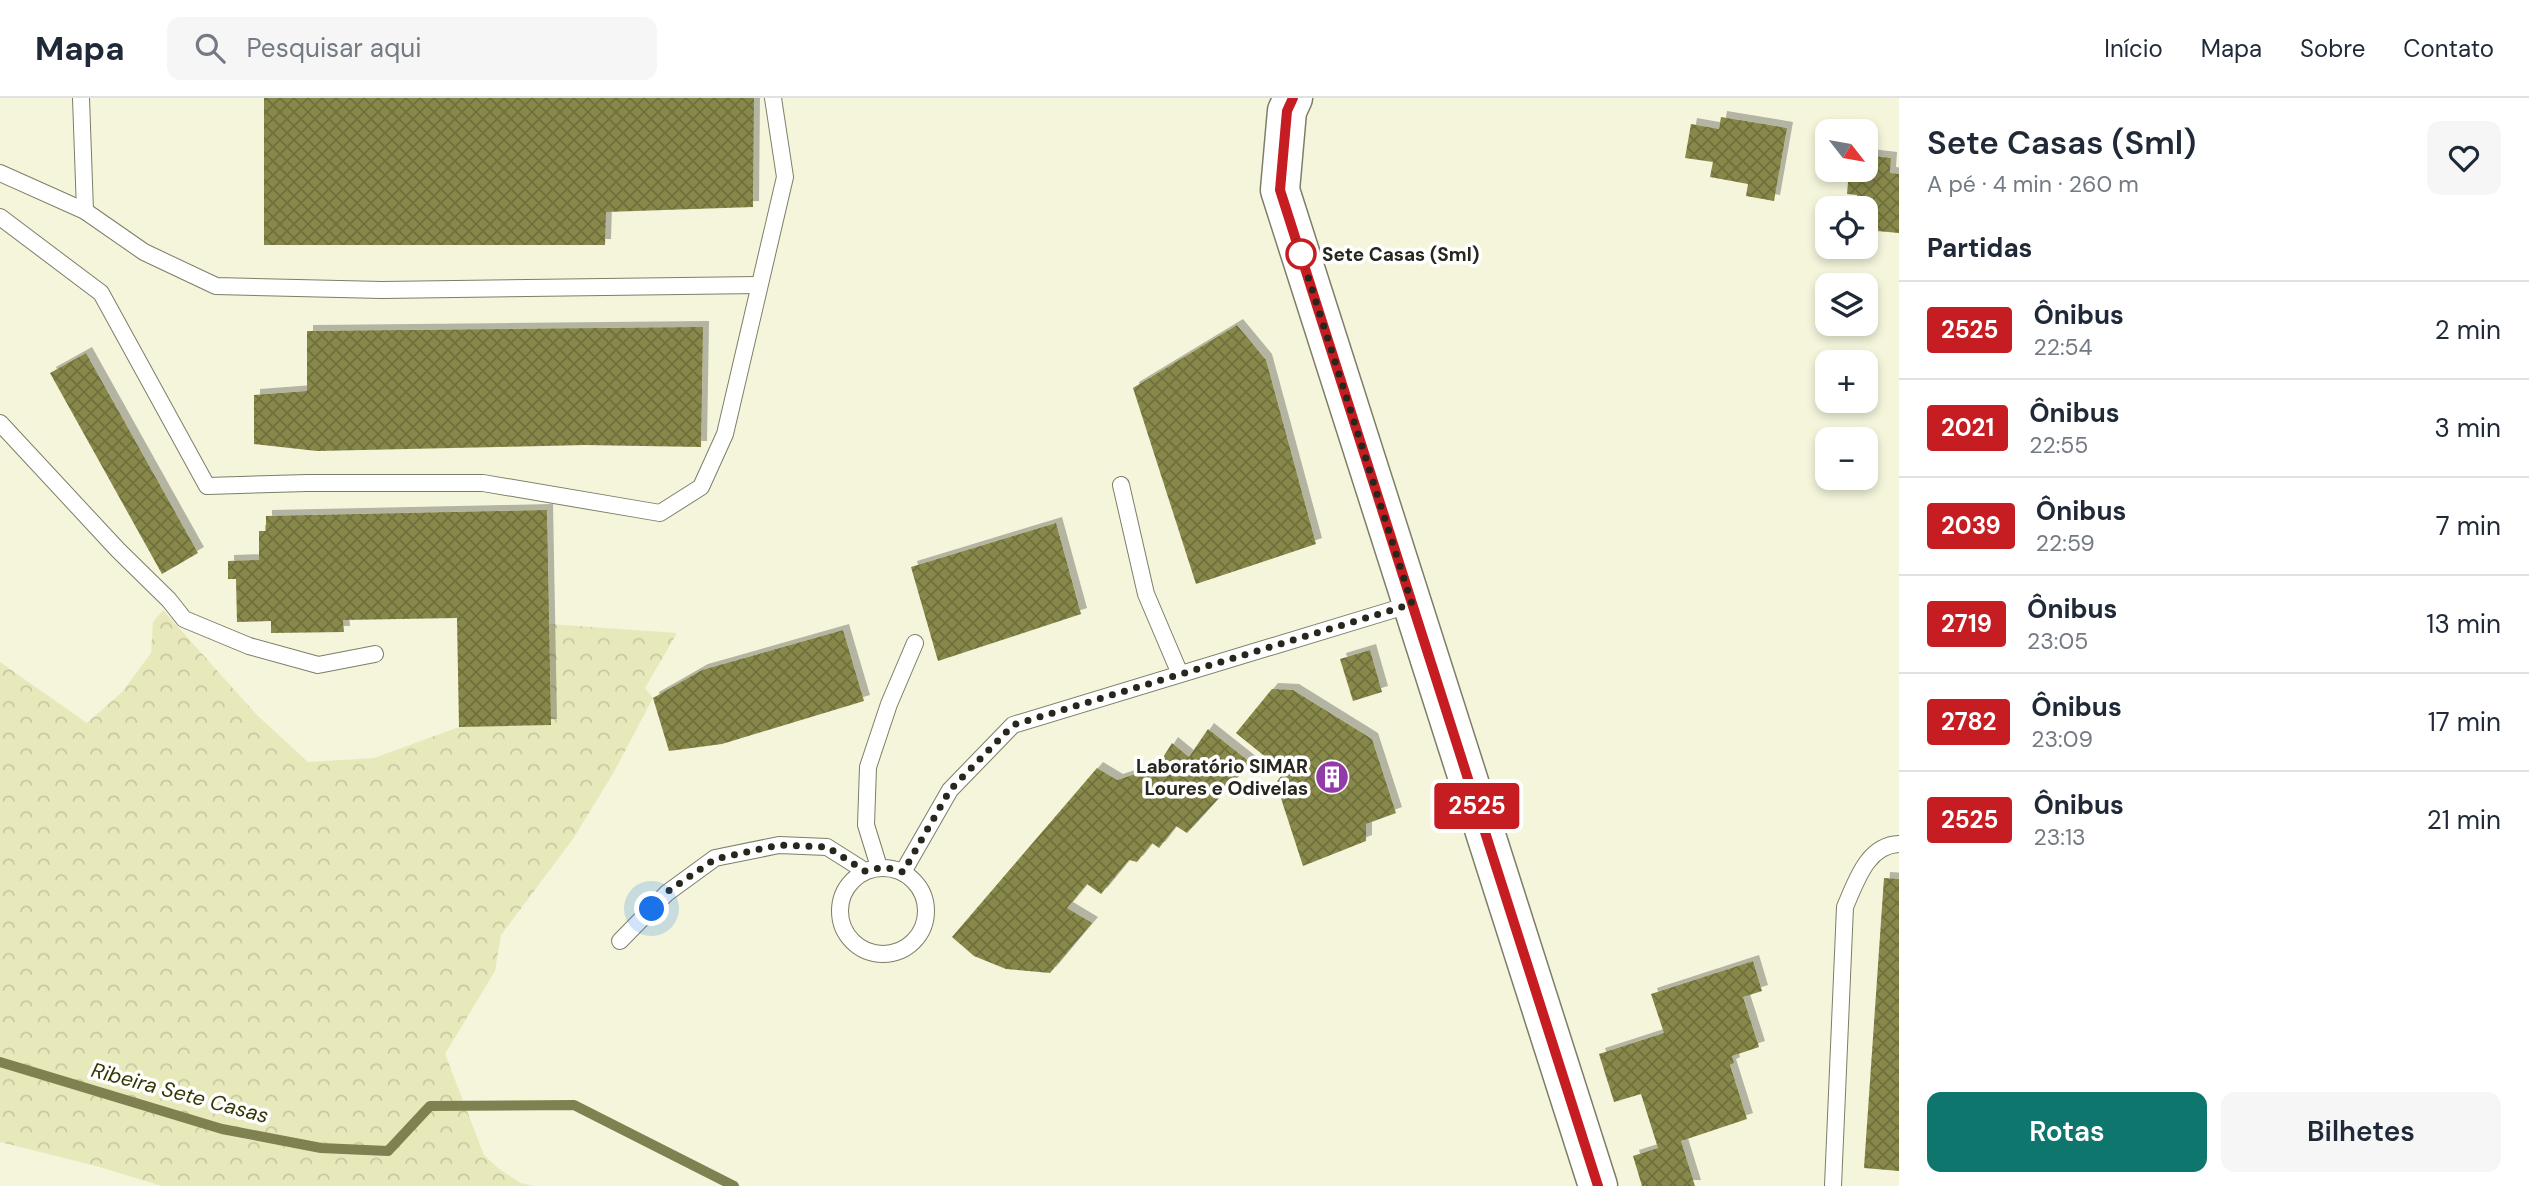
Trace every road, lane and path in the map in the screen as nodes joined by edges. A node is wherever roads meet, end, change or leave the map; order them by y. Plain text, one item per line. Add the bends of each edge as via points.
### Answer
1 (81, 98) edge
2 (773, 98) edge
3 (1293, 98) edge
4 (0, 173) edge
5 (85, 211) junction
6 (0, 217) edge
7 (759, 285) junction
8 (0, 423) edge
9 (1121, 485) dead end
10 (1412, 604) junction
11 (915, 643) dead end
12 (376, 654) dead end
13 (1180, 674) junction
14 (1899, 844) edge
15 (872, 869) junction
16 (903, 872) junction
17 (620, 941) dead end
18 (1598, 1186) edge
19 (1833, 1186) edge

1 - 5 lane
2 - 7 lane via 785,177
3 - 10 street via 1287,111 1280,190
4 - 5 lane
5 - 7 lane via 144,252 216,286 382,290
6 - 7 lane via 101,293 207,486 483,483 660,513 701,487 724,434
8 - 12 lane via 184,619 248,646 318,665
9 - 13 lane via 1146,594
10 - 13 lane
10 - 18 street
11 - 15 lane via 888,704 868,767 866,825
13 - 16 lane via 1013,725 950,790
14 - 19 lane via 1889,844 1863,864 1845,907
15 - 16 lane
15 - 16 lane via 853,880 844,892 840,920 856,945 883,955 910,946 926,922 923,893
15 - 17 lane via 827,847 779,845 715,859 667,892

